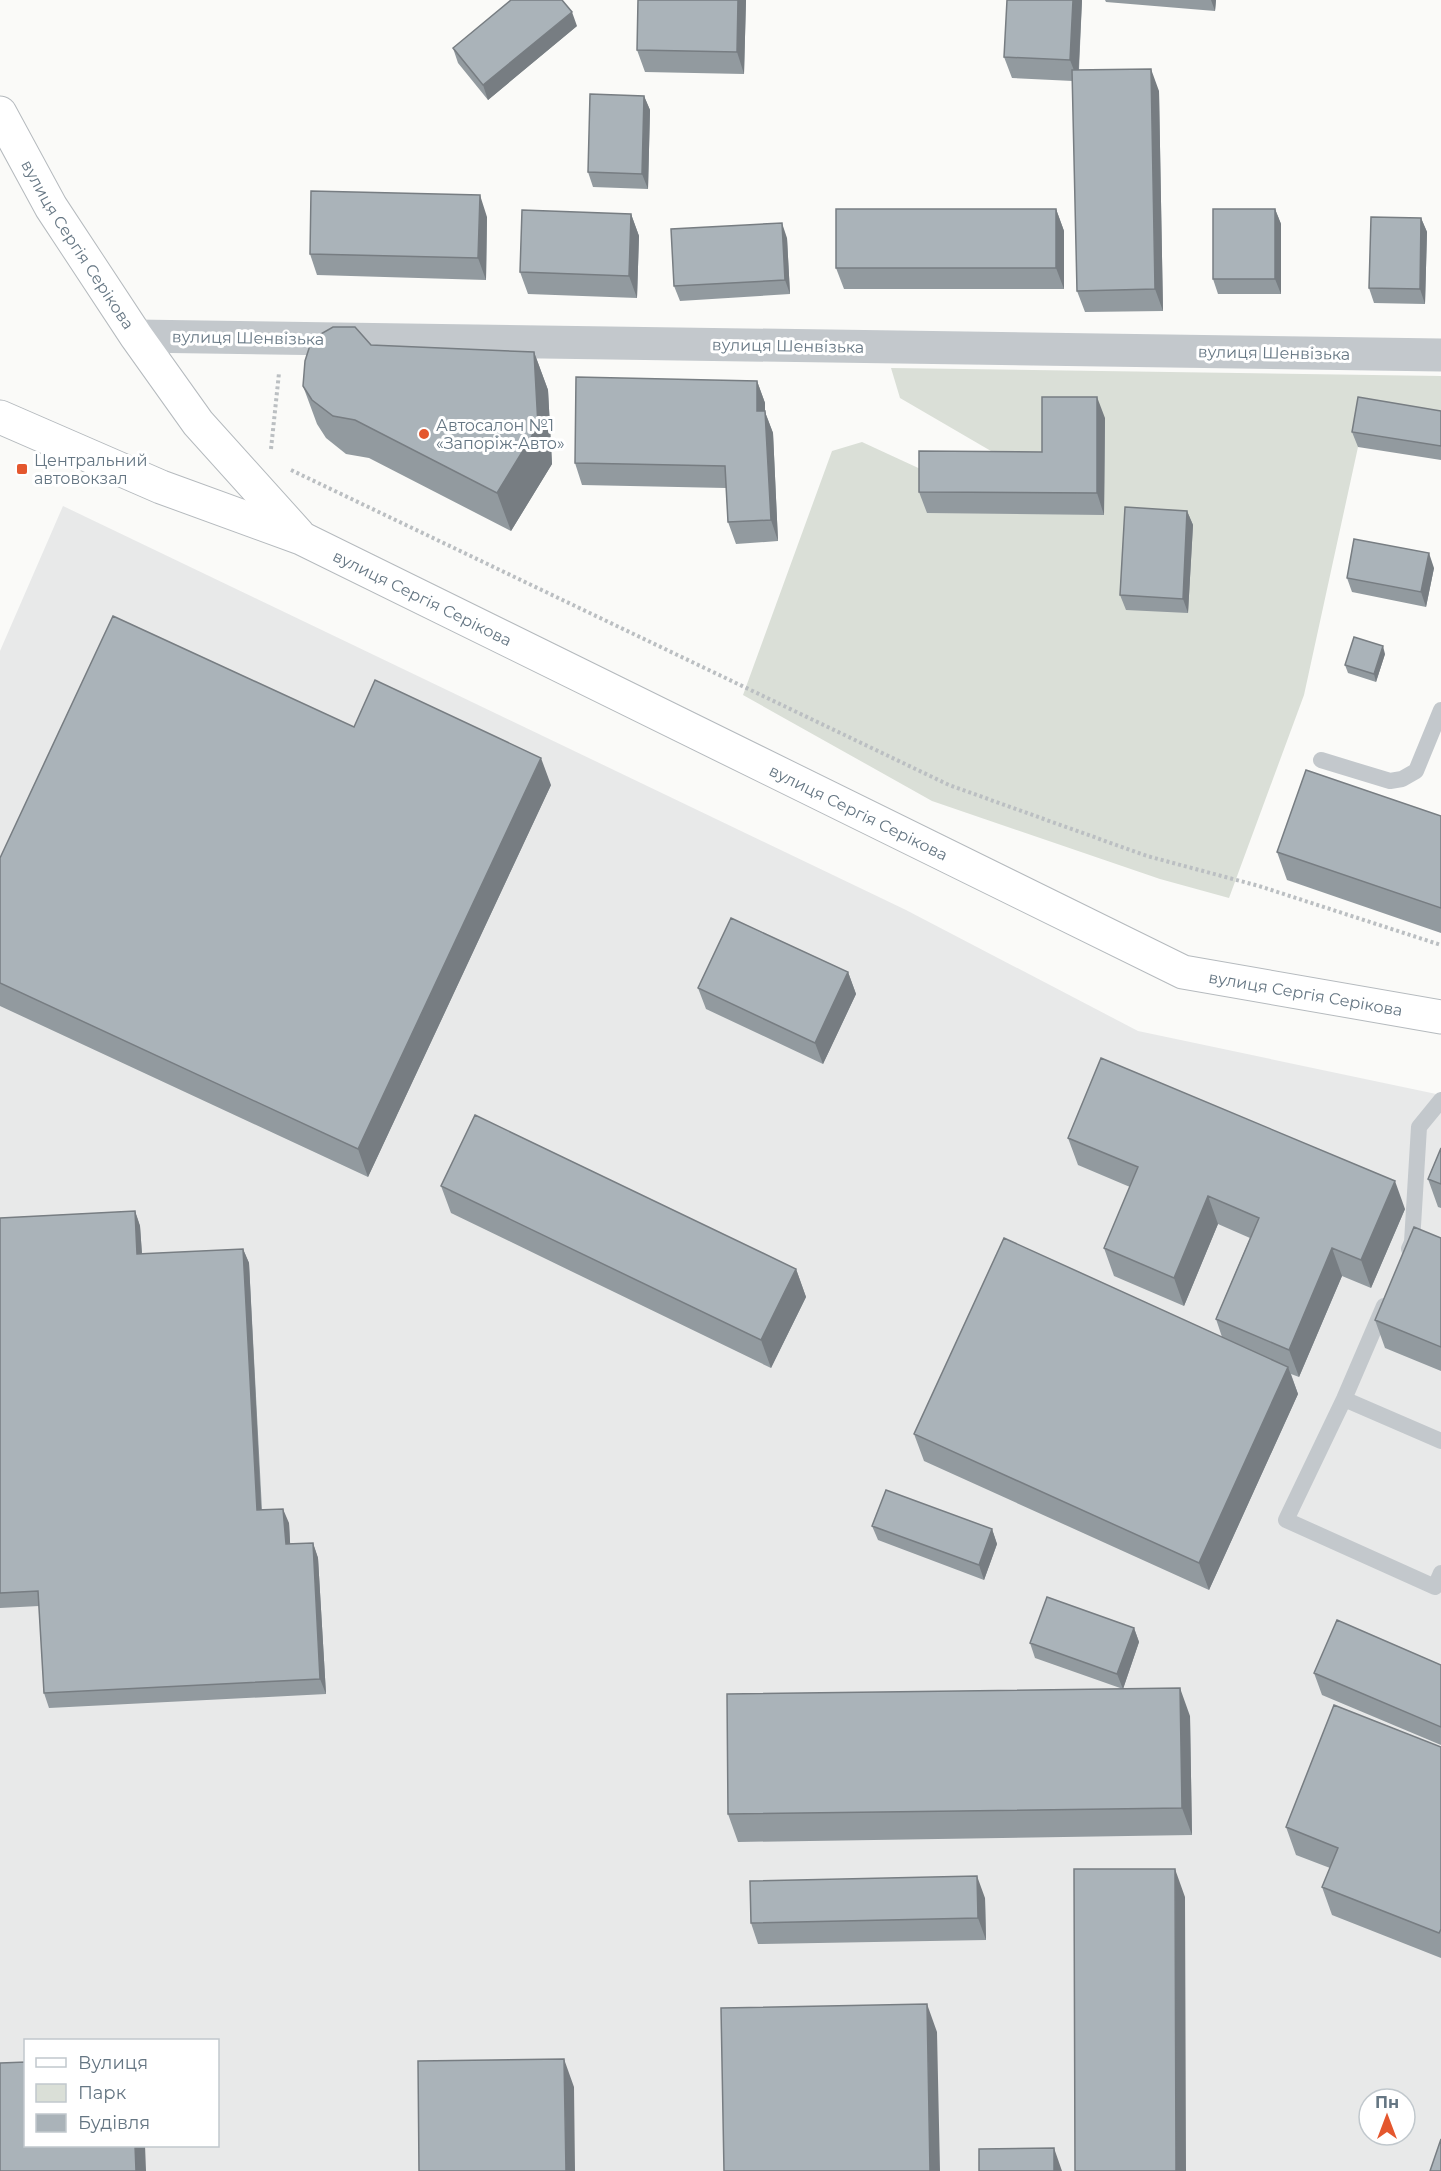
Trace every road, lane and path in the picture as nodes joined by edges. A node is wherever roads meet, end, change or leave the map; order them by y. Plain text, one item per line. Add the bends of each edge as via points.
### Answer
1 (0, 113) edge
2 (136, 336) junction
3 (282, 339) junction
4 (1441, 355) edge
5 (0, 417) edge
6 (270, 460) dead end
7 (289, 469) dead end
8 (301, 538) junction
9 (1441, 710) edge
10 (1321, 760) dead end
11 (1441, 945) edge
12 (1441, 1017) edge
13 (1441, 1100) edge
14 (1403, 1263) edge
15 (1389, 1294) edge
16 (1344, 1400) junction
17 (1441, 1441) edge
18 (1441, 1573) edge

1 - 2 main road, вулиця Сергія Серікова via 51,207
2 - 3 street, вулиця Шенвізька
2 - 8 main road, вулиця Сергія Серікова via 198,423
3 - 4 street, вулиця Шенвізька
3 - 6 path
5 - 8 main road, вулиця Сергія Серікова via 160,487
7 - 11 path via 949,785 1147,856 1259,886
8 - 12 main road, вулиця Сергія Серікова via 1183,972
9 - 10 lane via 1416,771 1402,779 1390,782
13 - 14 lane via 1419,1127 1412,1242
15 - 16 lane
16 - 17 lane
16 - 18 lane via 1286,1520 1435,1587

